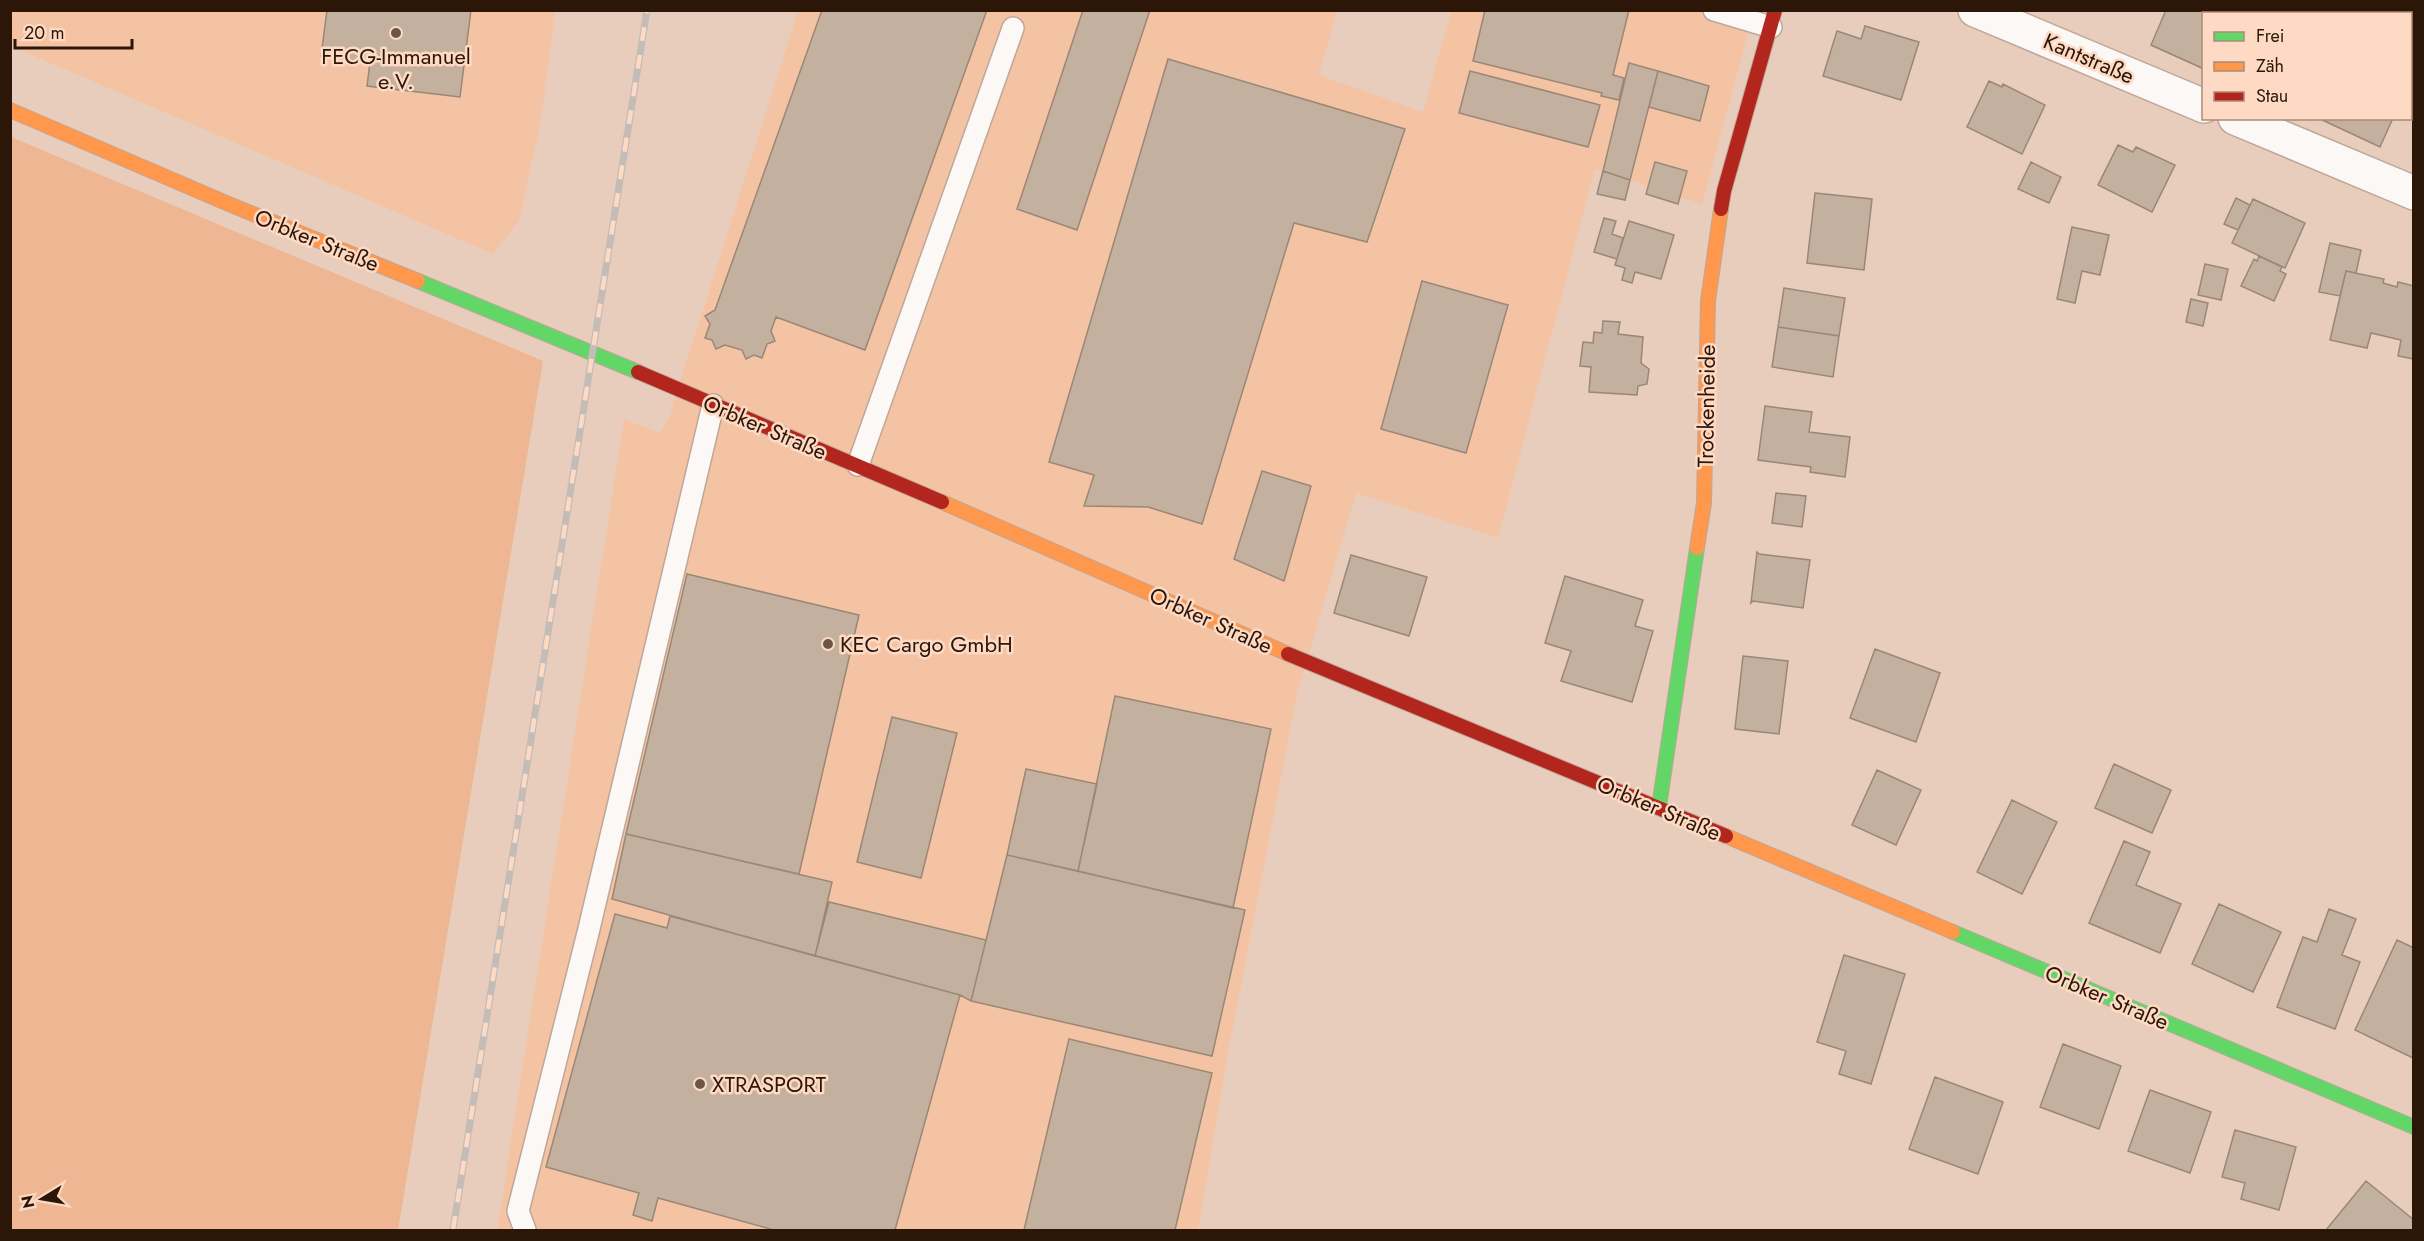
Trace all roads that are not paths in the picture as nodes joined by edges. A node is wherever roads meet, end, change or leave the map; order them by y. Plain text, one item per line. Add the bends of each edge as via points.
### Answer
1 (1714, 10) edge
2 (1975, 10) edge
3 (1773, 19) edge
4 (1013, 28) dead end
5 (2202, 105) edge
6 (10, 110) edge
7 (2240, 120) edge
8 (2414, 193) edge
9 (713, 405) junction
10 (858, 465) junction
11 (1659, 807) junction
12 (2414, 1127) edge
13 (525, 1230) edge

1 - 3 lane
2 - 5 street, Kantstraße
3 - 11 street, Trockenheide via 1724,191 1709,290 1704,504
4 - 10 lane
6 - 9 street, Orbker Straße
7 - 8 street
9 - 10 street, Orbker Straße
9 - 13 lane via 518,1211
10 - 11 street, Orbker Straße via 1316,666
11 - 12 street, Orbker Straße

